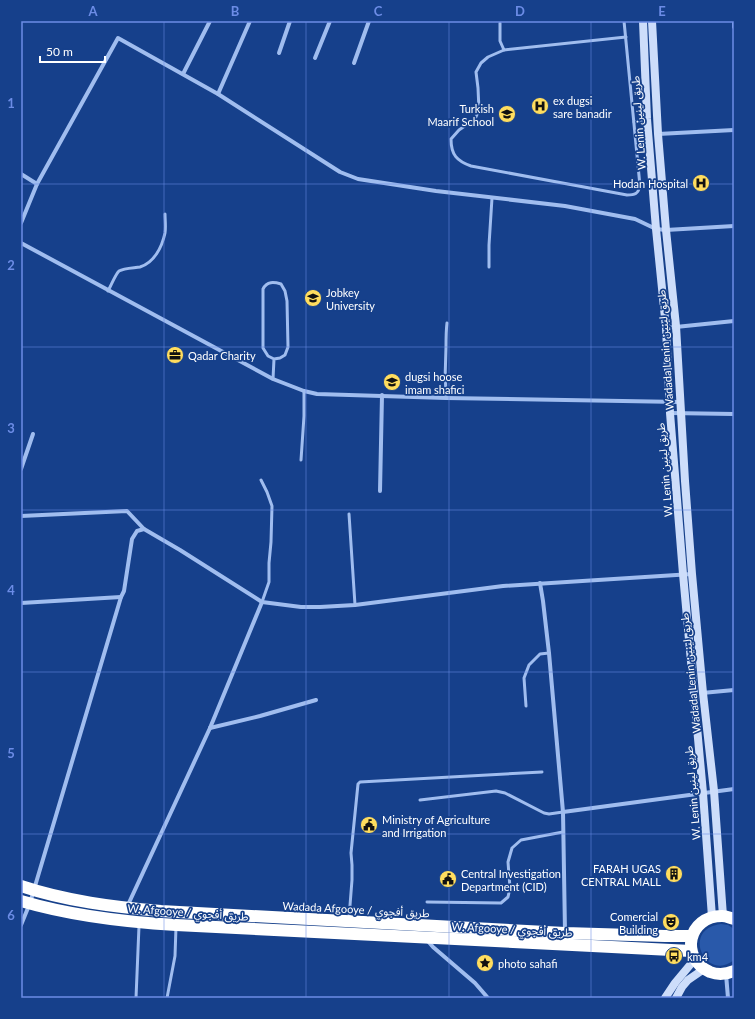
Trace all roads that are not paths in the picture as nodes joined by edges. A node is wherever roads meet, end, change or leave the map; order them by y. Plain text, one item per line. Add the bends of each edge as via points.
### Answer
1 (210, 21) edge
2 (250, 21) edge
3 (290, 21) edge
4 (330, 21) edge
5 (369, 21) edge
6 (624, 21) edge
7 (643, 21) edge
8 (652, 21) edge
9 (734, 21) edge
10 (500, 23) dead end
11 (734, 27) edge
12 (626, 37) junction
13 (504, 50) junction
14 (279, 53) dead end
15 (315, 58) dead end
16 (354, 63) dead end
17 (183, 74) junction
18 (218, 94) junction
19 (648, 119) junction
20 (634, 122) junction
21 (734, 130) edge
22 (658, 134) junction
23 (21, 174) edge
24 (37, 184) junction
25 (492, 198) junction
26 (165, 214) dead end
27 (21, 223) edge
28 (734, 226) edge
29 (656, 229) junction
30 (666, 230) junction
31 (21, 243) edge
32 (489, 267) dead end
33 (108, 291) junction
34 (734, 321) edge
35 (447, 322) dead end
36 (676, 326) junction
37 (666, 328) junction
38 (274, 359) junction
39 (273, 379) junction
40 (304, 391) junction
41 (382, 395) junction
42 (446, 398) junction
43 (670, 402) junction
44 (680, 402) junction
45 (670, 413) junction
46 (680, 414) junction
47 (734, 414) edge
48 (33, 434) dead end
49 (302, 460) dead end
50 (21, 469) edge
51 (261, 480) dead end
52 (676, 481) junction
53 (685, 481) junction
54 (380, 491) dead end
55 (349, 514) dead end
56 (21, 516) edge
57 (144, 529) junction
58 (688, 574) junction
59 (540, 583) junction
60 (121, 597) junction
61 (262, 602) junction
62 (21, 603) edge
63 (354, 605) junction
64 (549, 653) junction
65 (734, 690) edge
66 (694, 693) junction
67 (703, 693) junction
68 (316, 700) dead end
69 (526, 706) dead end
70 (210, 728) junction
71 (542, 772) dead end
72 (734, 789) edge
73 (714, 791) junction
74 (703, 793) junction
75 (420, 800) dead end
76 (563, 812) junction
77 (564, 832) junction
78 (21, 886) edge
79 (34, 890) junction
80 (26, 902) edge
81 (427, 902) dead end
82 (127, 908) junction
83 (723, 917) edge
84 (348, 921) junction
85 (139, 923) junction
86 (21, 925) edge
87 (176, 926) junction
88 (565, 933) junction
89 (692, 936) junction
90 (426, 938) junction
91 (693, 955) junction
92 (704, 969) junction
93 (730, 972) edge
94 (136, 998) edge
95 (167, 998) edge
96 (488, 998) edge
97 (666, 998) edge
98 (676, 998) edge
99 (728, 998) edge

1 - 17 street
2 - 18 street
3 - 14 street
4 - 15 street
5 - 16 street
6 - 12 lane
7 - 19 main road, W. Lenin طريق لينين
8 - 22 main road, Wadada Lenin طريق لينين
9 - 11 street
10 - 13 lane via 500,41
12 - 13 lane
12 - 20 lane
13 - 20 lane via 481,63 476,72 479,110 475,119 451,139 451,146 457,159 463,163 633,195 639,191 640,186
17 - 18 street
17 - 24 street via 118,38
18 - 25 street via 340,172 358,179
19 - 20 lane
19 - 29 main road, W. Lenin طريق لينين
21 - 22 street
22 - 30 main road, Wadada Lenin طريق لينين
23 - 24 street
24 - 27 street
25 - 29 street via 635,219
25 - 32 lane
26 - 33 lane via 165,233 156,255 142,266 120,270
28 - 30 street
29 - 30 street
29 - 37 main road, W. Lenin طريق لينين
30 - 36 main road, Wadada Lenin طريق لينين
31 - 33 street
33 - 39 street
34 - 36 street
35 - 42 lane
36 - 37 street
36 - 44 main road, Wadada Lenin طريق لينين
37 - 43 main road, W. Lenin طريق لينين
38 - 38 lane via 268,356 263,348 263,289 270,283 281,284 287,301 288,347 285,355
38 - 39 lane
39 - 40 street
40 - 41 street via 317,394
40 - 49 lane
41 - 42 street
41 - 54 street
42 - 43 street
43 - 44 street
43 - 45 main road, W. Lenin طريق لينين
44 - 46 main road, Wadada Lenin طريق لينين
45 - 46 street
45 - 52 main road, W. Lenin طريق لينين
46 - 47 street
46 - 53 main road, Wadada Lenin طريق لينين
48 - 50 street
51 - 61 lane via 272,506 269,582
52 - 53 main road
52 - 58 main road, W. Lenin طريق لينين
53 - 58 main road, Wadada Lenin طريق لينين
55 - 63 lane
56 - 57 street via 127,511
57 - 60 street via 137,531 132,539
57 - 61 street
58 - 59 street
58 - 66 main road, W. Lenin طريق لينين
58 - 67 main road, Wadada Lenin طريق لينين
59 - 63 street
59 - 64 street
60 - 62 street
60 - 79 street
61 - 63 street via 301,607
61 - 70 street
64 - 69 lane via 540,654 529,665 524,678
64 - 76 street
65 - 67 street
66 - 67 street
66 - 74 main road, W. Lenin طريق لينين
67 - 73 main road, Wadada Lenin طريق لينين
68 - 70 street
70 - 82 street
71 - 84 lane via 360,782 351,853 352,880
72 - 73 street
73 - 74 street
73 - 83 main road, Wadada Lenin طريق لينين
74 - 76 street
74 - 83 main road, W. Lenin طريق لينين
75 - 76 lane via 496,791 544,813
76 - 77 street
77 - 81 lane via 521,840 512,848 508,862 510,888 508,897 501,903
77 - 88 street
78 - 79 highway, Wadada Afgooye / طريق أفجوي
79 - 80 street
79 - 82 highway, Wadada Afgooye / طريق أفجوي
80 - 85 highway, W. Afgooye / طريق أفجوي via 77,914
80 - 86 street
82 - 84 highway, Wadada Afgooye / طريق أفجوي
83 - 89 highway via 702,921
84 - 88 highway, Wadada Afgooye / طريق أفجوي
85 - 87 highway, W. Afgooye / طريق أفجوي
85 - 94 lane
87 - 90 highway, W. Afgooye / طريق أفجوي
87 - 95 lane via 175,956
88 - 89 highway, Wadada Afgooye / طريق أفجوي
89 - 91 highway
90 - 91 highway, W. Afgooye / طريق أفجوي
90 - 96 street
91 - 92 highway
91 - 97 main road
92 - 93 highway via 714,974
92 - 98 main road via 688,980
93 - 99 street

